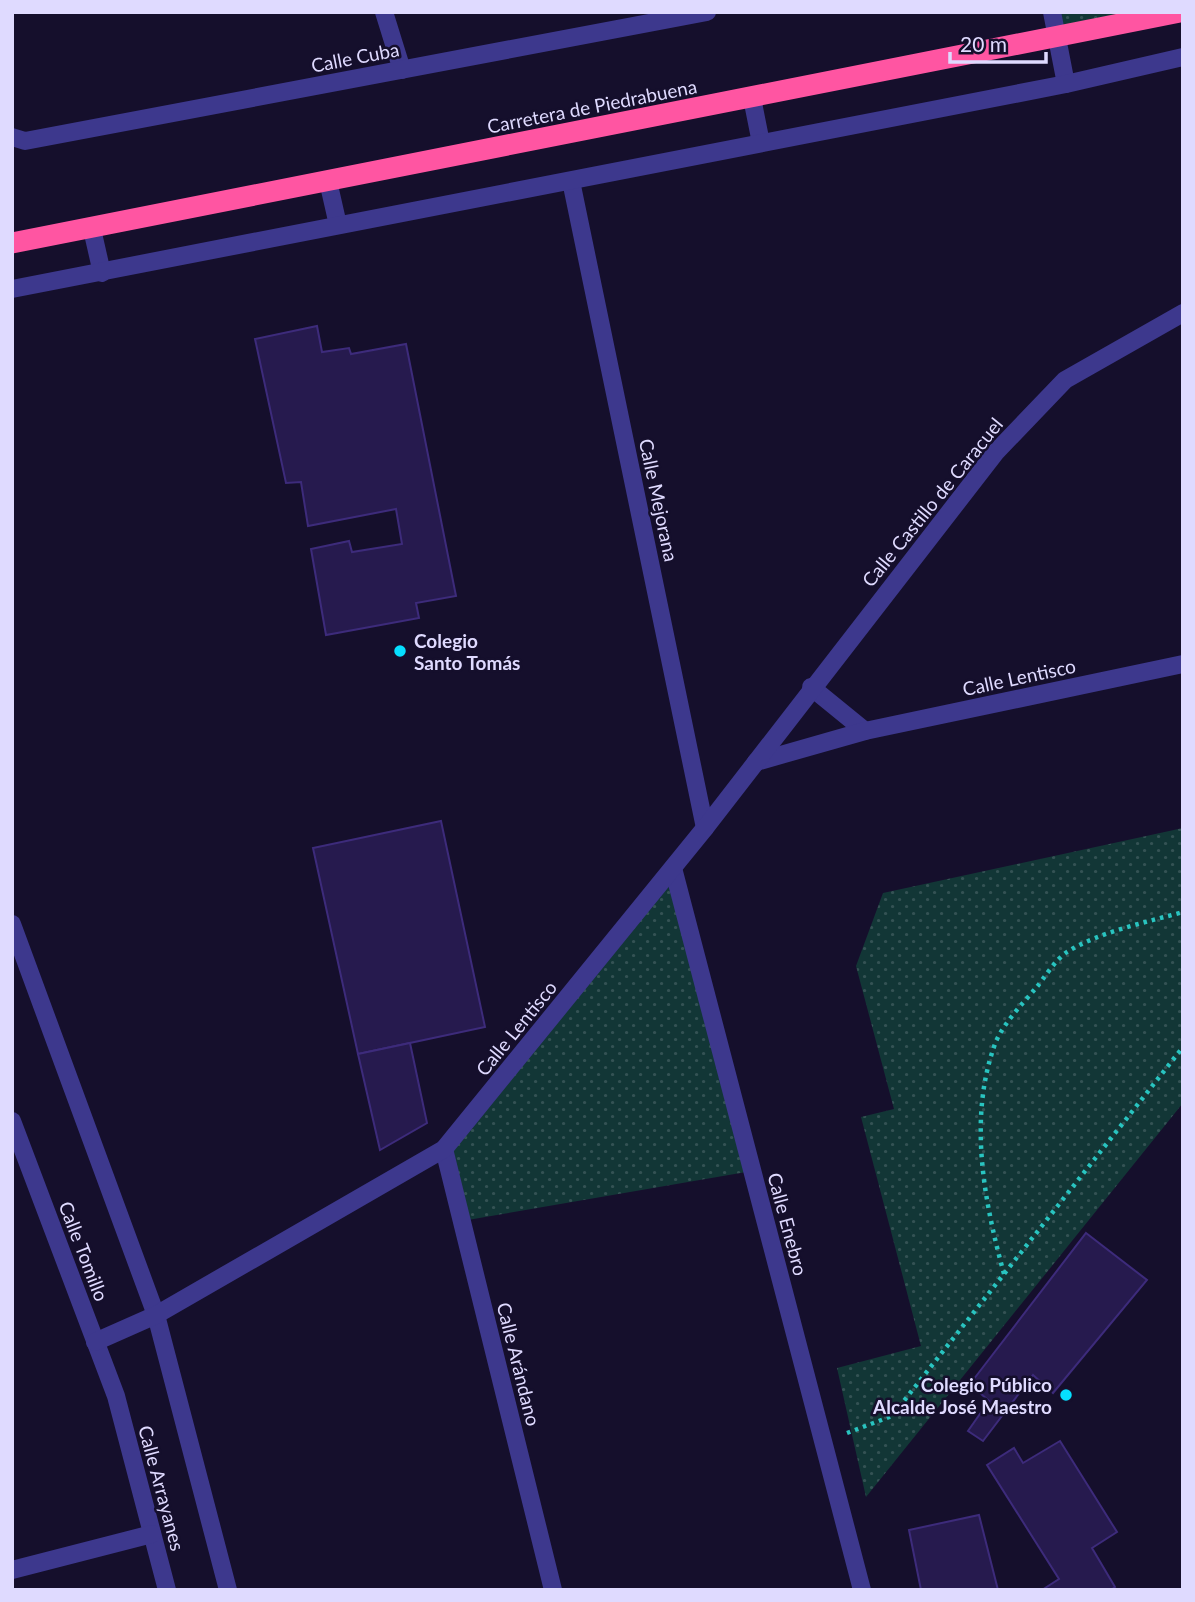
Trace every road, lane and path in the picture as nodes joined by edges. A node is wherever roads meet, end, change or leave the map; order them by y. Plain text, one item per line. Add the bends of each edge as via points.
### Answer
1 (384, 12) edge
2 (707, 12) edge
3 (1052, 12) edge
4 (1180, 12) edge
5 (1057, 38) junction
6 (1183, 57) edge
7 (401, 70) junction
8 (1066, 84) junction
9 (752, 97) junction
10 (12, 136) edge
11 (761, 143) junction
12 (328, 181) junction
13 (571, 181) junction
14 (338, 225) junction
15 (92, 229) junction
16 (12, 243) edge
17 (102, 273) junction
18 (12, 289) edge
19 (1183, 313) edge
20 (1183, 664) edge
21 (811, 687) junction
22 (865, 731) junction
23 (756, 762) junction
24 (705, 828) junction
25 (673, 868) junction
26 (1183, 912) edge
27 (12, 924) edge
28 (1183, 1047) edge
29 (12, 1121) edge
30 (444, 1149) junction
31 (1004, 1274) junction
32 (156, 1315) junction
33 (95, 1342) junction
34 (116, 1396) joint
35 (823, 1442) junction
36 (152, 1534) junction
37 (12, 1570) edge
38 (167, 1590) edge
39 (228, 1590) edge
40 (553, 1590) edge
41 (862, 1590) edge

1 - 7 street
2 - 7 street, Calle Cuba
3 - 5 street
4 - 5 highway, Carretera de Piedrabuena
5 - 8 street
5 - 9 highway, Carretera de Piedrabuena
6 - 8 street
7 - 10 street, Calle Cuba via 25,141
8 - 11 street
9 - 11 street
9 - 12 highway, Carretera de Piedrabuena
11 - 13 street
12 - 14 street
12 - 15 highway, Carretera de Piedrabuena
13 - 14 street
13 - 24 street, Calle Mejorana
14 - 17 street
15 - 16 highway, Carretera de Piedrabuena
15 - 17 street
17 - 18 street
19 - 21 street, Calle Castillo de Caracuel via 1065,380 996,452
20 - 22 street, Calle Lentisco
21 - 22 street
21 - 23 street, Calle Castillo de Caracuel
22 - 23 street, Calle Lentisco
23 - 24 street, Calle Lentisco
24 - 25 street, Calle Lentisco
25 - 30 street, Calle Lentisco
25 - 35 street, Calle Enebro
26 - 31 path via 1129,926 1066,953 996,1042 985,1096 981,1159 985,1205
27 - 32 street
28 - 31 path
29 - 33 street, Calle Tomillo
30 - 32 street, Calle Lentisco
30 - 40 street, Calle Arándano
31 - 35 path via 892,1416
32 - 33 street, Calle Lentisco
32 - 39 street
33 - 34 street, Calle Tomillo
34 - 36 street, Calle Arrayanes
35 - 41 street, Calle Enebro
36 - 37 street
36 - 38 street, Calle Arrayanes

